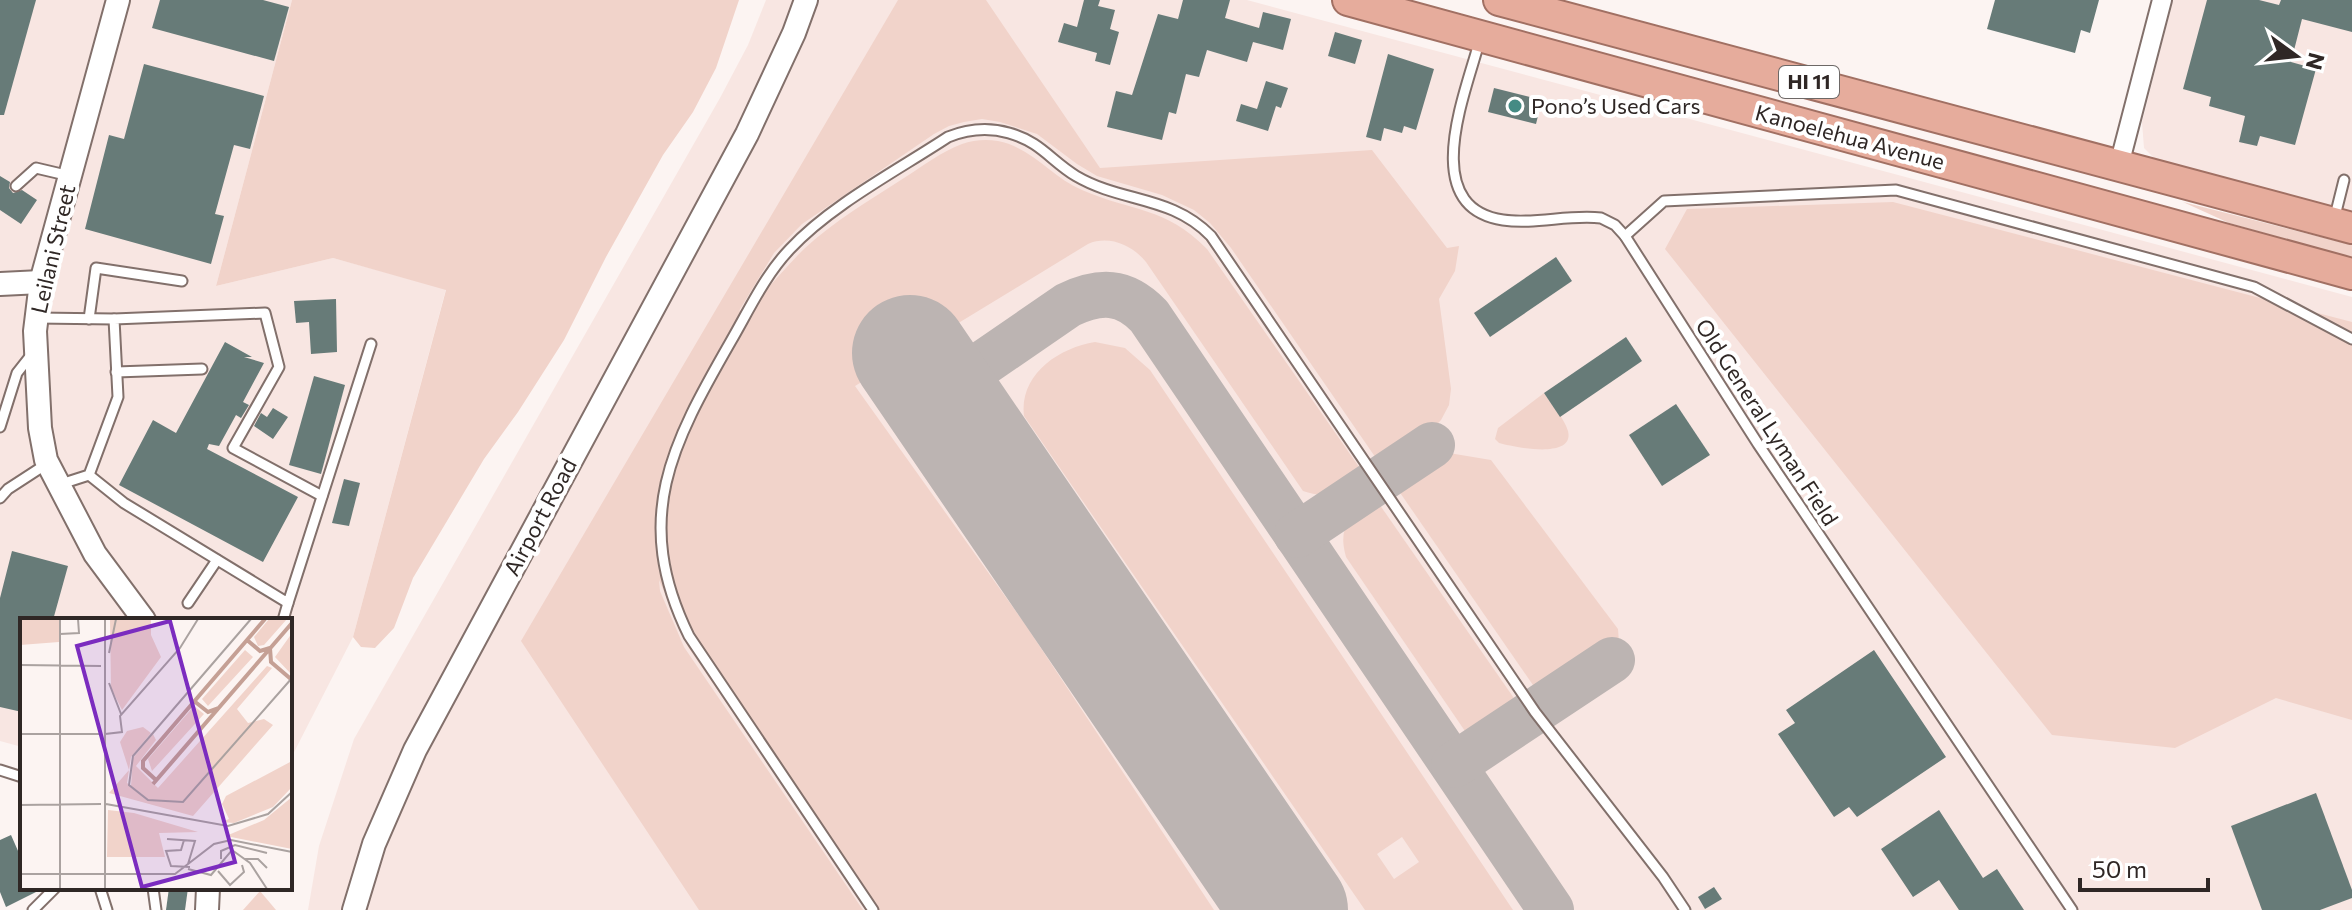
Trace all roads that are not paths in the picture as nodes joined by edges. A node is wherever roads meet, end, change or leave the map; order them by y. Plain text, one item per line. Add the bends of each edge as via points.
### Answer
1 (118, 0) edge
2 (806, 0) edge
3 (1348, 0) edge
4 (1499, 0) edge
5 (2162, 0) edge
6 (1481, 36) junction
7 (2119, 165) junction
8 (70, 176) junction
9 (2344, 180) dead end
10 (16, 186) dead end
11 (2051, 191) junction
12 (2342, 225) edge
13 (2201, 233) junction
14 (1625, 236) junction
15 (2352, 274) edge
16 (182, 281) dead end
17 (41, 282) junction
18 (0, 284) edge
19 (37, 318) junction
20 (89, 319) junction
21 (114, 319) junction
22 (2352, 339) edge
23 (371, 344) dead end
24 (36, 348) junction
25 (202, 369) dead end
26 (116, 372) junction
27 (0, 427) edge
28 (48, 463) junction
29 (89, 475) junction
30 (58, 485) junction
31 (322, 496) junction
32 (0, 498) edge
33 (217, 560) junction
34 (188, 603) dead end
35 (288, 603) junction
36 (143, 618) edge
37 (284, 618) edge
38 (0, 770) edge
39 (20, 776) edge
40 (53, 890) edge
41 (101, 890) edge
42 (153, 890) edge
43 (208, 890) edge
44 (33, 910) edge
45 (107, 910) edge
46 (156, 910) edge
47 (207, 910) edge
48 (354, 910) edge
49 (873, 910) edge
50 (1685, 910) edge
51 (2072, 910) edge

1 - 8 street, Leilani Street
2 - 48 street, Airport Road via 747,134 415,750 383,821
3 - 6 highway, Kanoelehua Avenue / HI 11
4 - 7 highway, Kanoelehua Avenue / HI 11
5 - 7 street
6 - 11 highway, Kanoelehua Avenue / HI 11
6 - 14 lane, Old General Lyman Field via 1452,148 1452,169 1463,196 1501,220 1601,218
7 - 11 highway via 2096,179
7 - 12 highway, Kanoelehua Avenue / HI 11
7 - 13 highway via 2137,188
8 - 10 lane via 36,168
8 - 17 street, Leilani Street
9 - 12 lane
11 - 13 highway, Kanoelehua Avenue / HI 11
13 - 15 highway, Kanoelehua Avenue / HI 11
14 - 22 lane via 1664,201 1896,190 2254,287
14 - 51 lane, Old General Lyman Field
16 - 20 lane via 96,268
17 - 18 street
17 - 19 street, Leilani Street
19 - 20 lane
19 - 24 street, Leilani Street
20 - 21 lane
21 - 26 lane
21 - 31 lane via 265,313 279,367 233,448
23 - 31 lane
24 - 27 lane via 17,373
24 - 28 street, Leilani Street via 40,428
25 - 26 lane
26 - 29 lane via 118,397
28 - 30 street, Leilani Street
28 - 32 lane
29 - 30 lane
29 - 33 lane
30 - 36 street, Leilani Street via 95,554
31 - 35 lane
33 - 34 lane
33 - 35 lane
35 - 37 lane
38 - 39 lane
40 - 44 lane
41 - 45 lane
42 - 46 lane
43 - 47 street
49 - 50 lane via 689,636 663,562 662,505 687,418 790,249 833,213 948,137 989,129 1023,138 1089,182 1178,211 1211,236 1535,712

